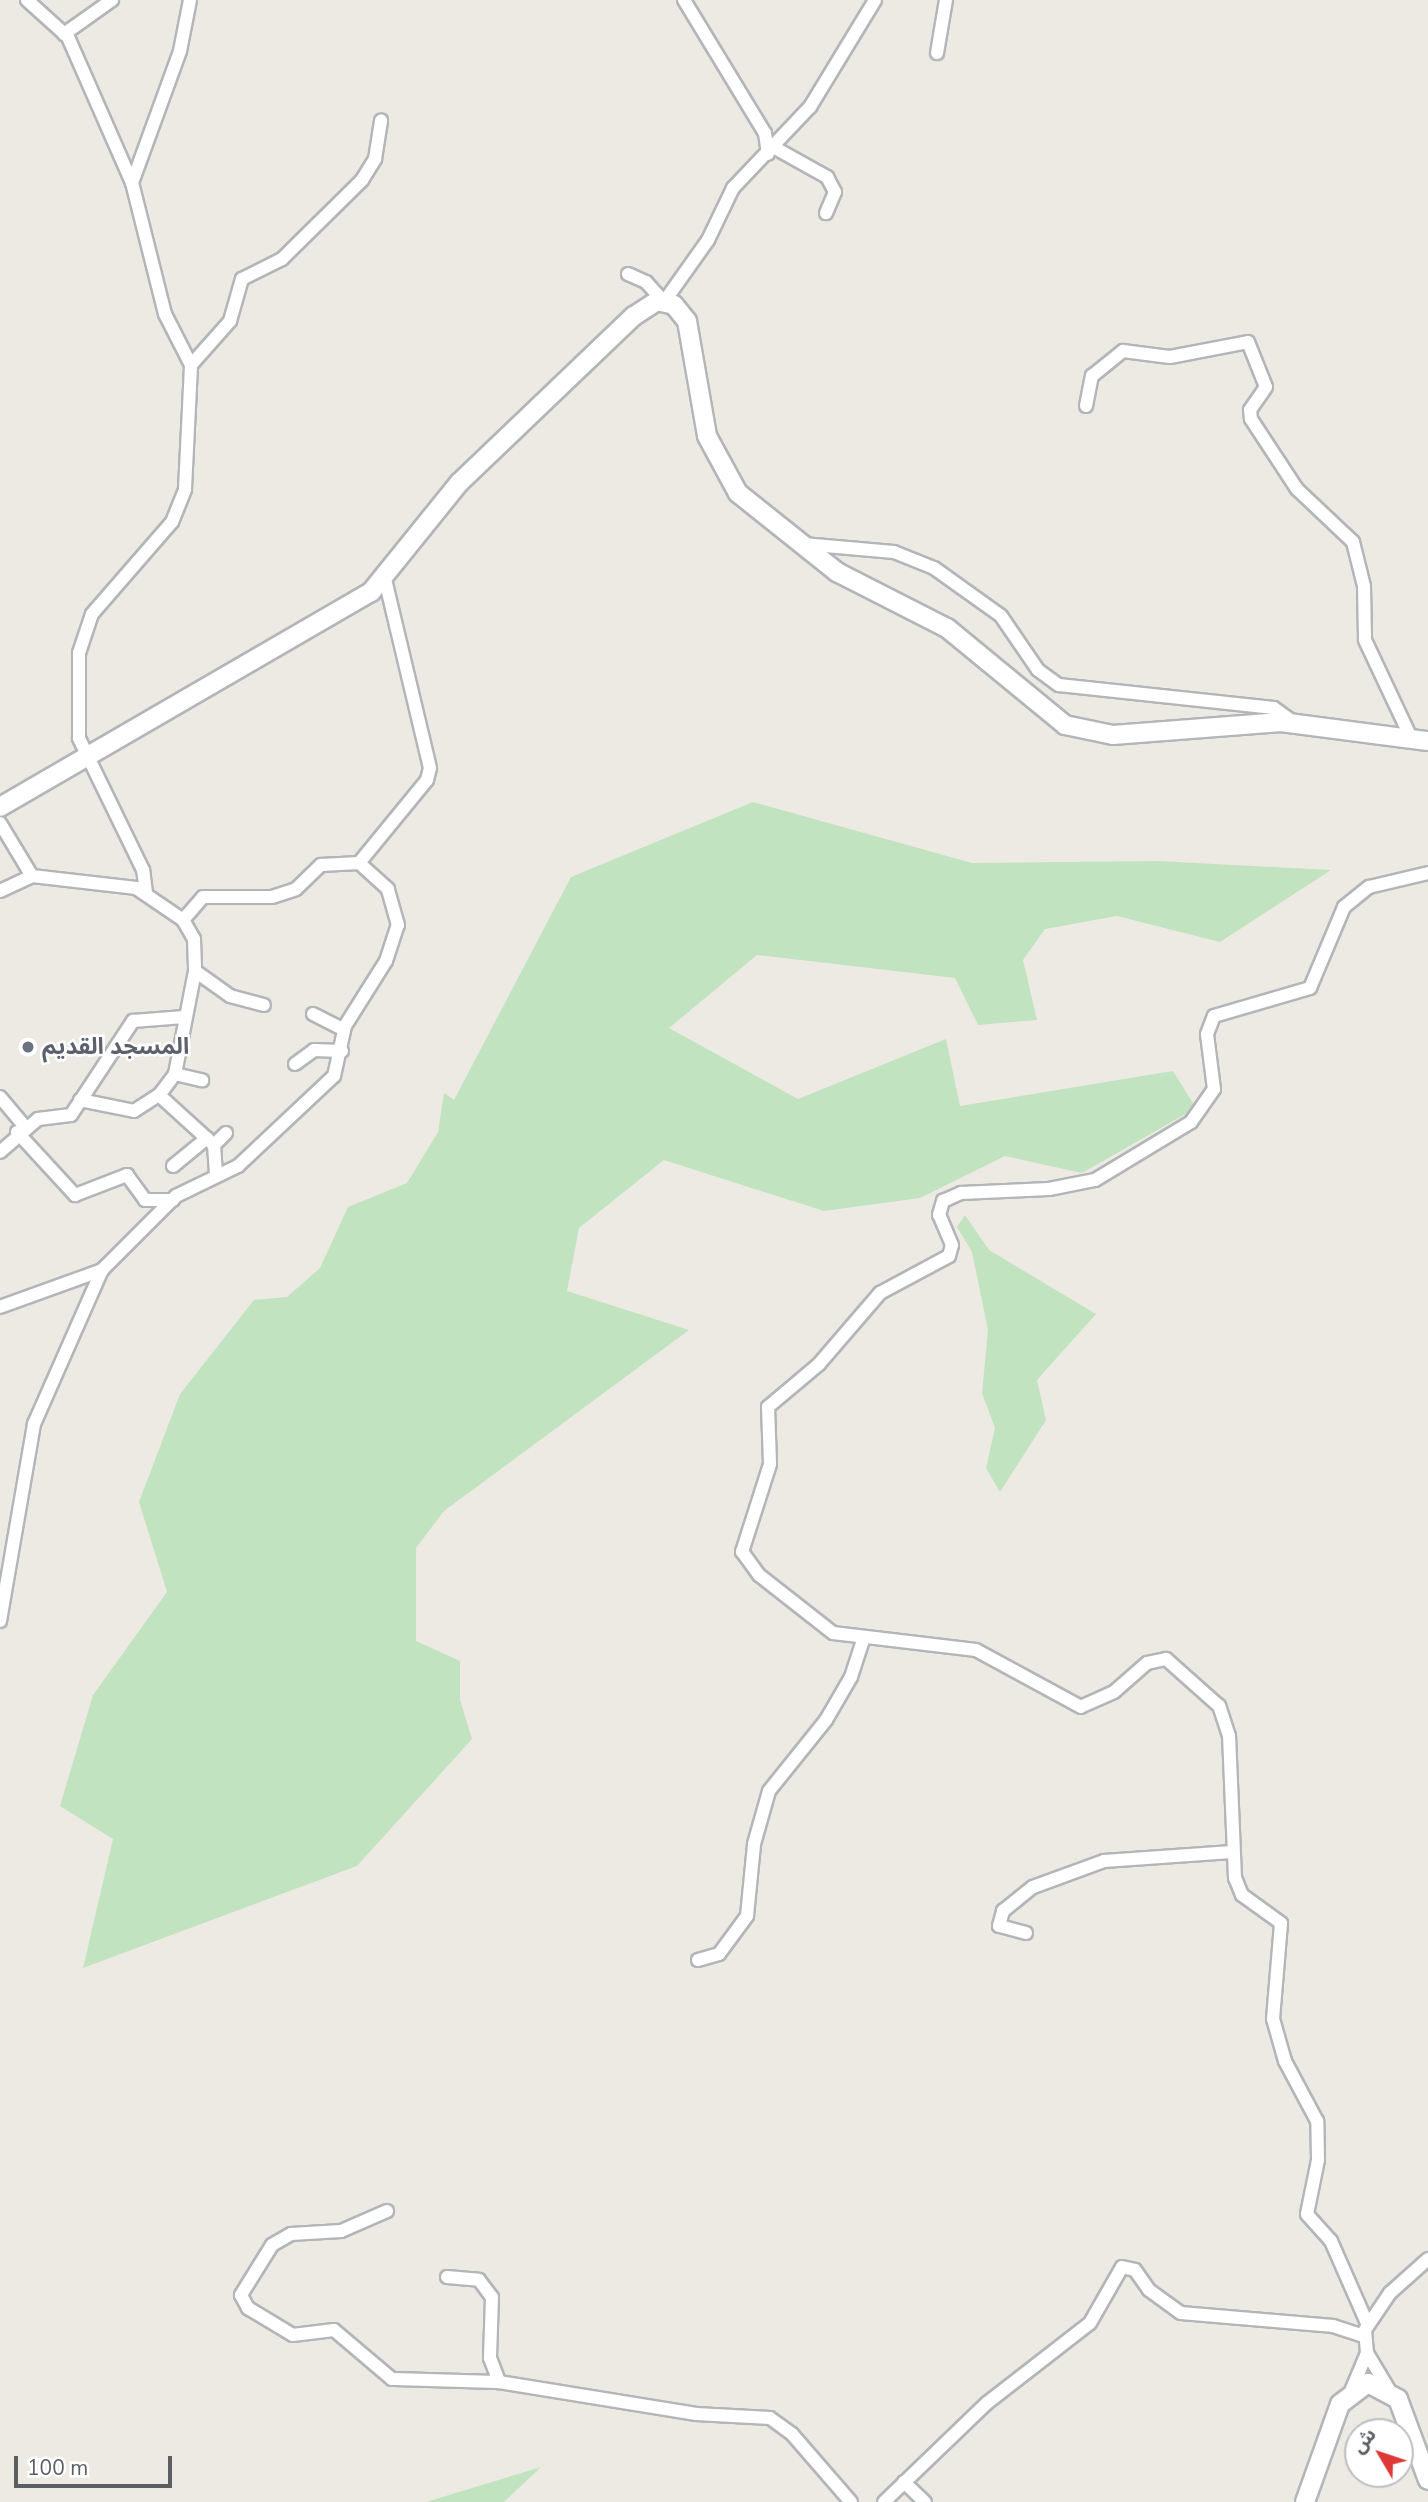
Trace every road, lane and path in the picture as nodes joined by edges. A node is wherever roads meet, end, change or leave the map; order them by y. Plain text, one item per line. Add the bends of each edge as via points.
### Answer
1 (27, 0) edge
2 (112, 0) edge
3 (190, 0) edge
4 (684, 0) edge
5 (875, 0) edge
6 (946, 0) edge
7 (64, 34) junction
8 (937, 53) dead end
9 (381, 120) dead end
10 (772, 151) junction
11 (132, 183) junction
12 (826, 213) dead end
13 (628, 274) dead end
14 (664, 302) junction
15 (191, 365) junction
16 (1086, 406) dead end
17 (797, 544) junction
18 (385, 579) junction
19 (1296, 724) junction
20 (1420, 741) edge
21 (86, 757) junction
22 (0, 807) edge
23 (0, 823) edge
24 (359, 863) junction
25 (1428, 873) edge
26 (32, 876) junction
27 (0, 891) edge
28 (146, 893) junction
29 (183, 920) junction
30 (195, 971) junction
31 (264, 1005) dead end
32 (313, 1014) dead end
33 (184, 1017) junction
34 (344, 1030) junction
35 (342, 1051) junction
36 (295, 1064) dead end
37 (175, 1073) junction
38 (202, 1080) dead end
39 (159, 1095) junction
40 (0, 1097) edge
41 (80, 1100) junction
42 (21, 1129) junction
43 (226, 1133) dead end
44 (210, 1141) junction
45 (0, 1152) edge
46 (173, 1166) dead end
47 (216, 1176) junction
48 (173, 1200) junction
49 (102, 1270) junction
50 (0, 1307) edge
51 (0, 1621) edge
52 (864, 1637) junction
53 (1232, 1852) junction
54 (1026, 1933) dead end
55 (698, 1960) dead end
56 (387, 2211) dead end
57 (1428, 2259) edge
58 (447, 2277) dead end
59 (1367, 2323) junction
60 (1364, 2336) junction
61 (1367, 2353) junction
62 (499, 2382) junction
63 (1388, 2388) junction
64 (1351, 2391) junction
65 (1428, 2480) edge
66 (904, 2482) junction
67 (851, 2502) edge
68 (884, 2502) edge
69 (925, 2502) edge
70 (1305, 2502) edge

1 - 7 street
2 - 7 street
3 - 11 street via 180,51
4 - 10 street
5 - 10 street via 848,54
6 - 8 street
7 - 11 street
9 - 15 street via 375,159 362,180 282,259 242,279 230,321
10 - 12 street via 827,177 835,192
10 - 14 street via 733,188 708,240
11 - 15 street via 165,314
13 - 14 street via 646,282
14 - 17 street via 687,321 707,436 720,470
14 - 18 street via 634,316 459,483
15 - 21 street via 179,511 105,594 82,632 78,720
16 - 20 street via 1092,376 1123,351 1170,357 1248,342 1266,387 1251,419 1297,489 1353,542 1364,586 1365,640
17 - 19 street via 894,552 927,564 1001,617 1041,673 1059,685 1274,708
17 - 19 street via 837,572 947,628 1039,707 1075,730 1113,735
18 - 21 street
18 - 24 street via 430,768
19 - 20 street
21 - 22 street
21 - 28 street via 144,870
23 - 26 street
24 - 29 street via 321,865 296,889 272,897 203,897
24 - 34 street via 388,889 398,925 386,961
25 - 52 street via 1369,887 1344,907 1310,988 1214,1016 1207,1034 1214,1089 1191,1122 1095,1180 1049,1189 961,1193 943,1201 939,1215 952,1245 949,1256 880,1293 819,1364 773,1398 765,1418 770,1464 746,1529 744,1558 826,1630
26 - 27 street
26 - 28 street
28 - 29 street
29 - 30 street via 194,939
30 - 31 street via 230,996
30 - 33 street
32 - 34 street
33 - 37 street
33 - 41 street via 133,1021
34 - 35 street
35 - 36 street via 314,1050
35 - 47 street via 322,1093 238,1166
37 - 38 street
37 - 39 street
39 - 41 street via 134,1111
39 - 44 street
40 - 42 street
41 - 42 street via 66,1118 38,1119
42 - 45 street
42 - 48 street via 75,1195 127,1175 145,1200
43 - 44 street
44 - 46 street
44 - 47 street
47 - 48 street
48 - 49 street
49 - 50 street
49 - 51 street via 34,1424
52 - 53 street via 988,1654 1061,1701 1081,1707 1114,1692 1147,1663 1172,1662 1226,1719
52 - 55 street via 851,1677 826,1720 769,1791 754,1844 747,1916 719,1954
53 - 54 street via 1104,1861 1033,1887 1003,1911 999,1926
53 - 59 street via 1242,1895 1273,1913 1282,1928 1273,2019 1285,2061 1314,2109 1319,2136 1307,2214 1331,2241
56 - 62 street via 341,2231 291,2234 272,2245 241,2295 248,2308 293,2335 334,2330 392,2379
57 - 59 street
58 - 62 street via 479,2280 492,2297 490,2358
59 - 60 street
60 - 61 street
60 - 66 street via 1333,2326 1181,2313 1149,2290 1135,2270 1122,2267 1090,2323 987,2403
61 - 63 street
61 - 64 street
62 - 67 street via 695,2414 770,2418
63 - 64 street via 1368,2383
63 - 65 street via 1398,2399
64 - 70 street via 1331,2421
66 - 68 street
66 - 69 street

